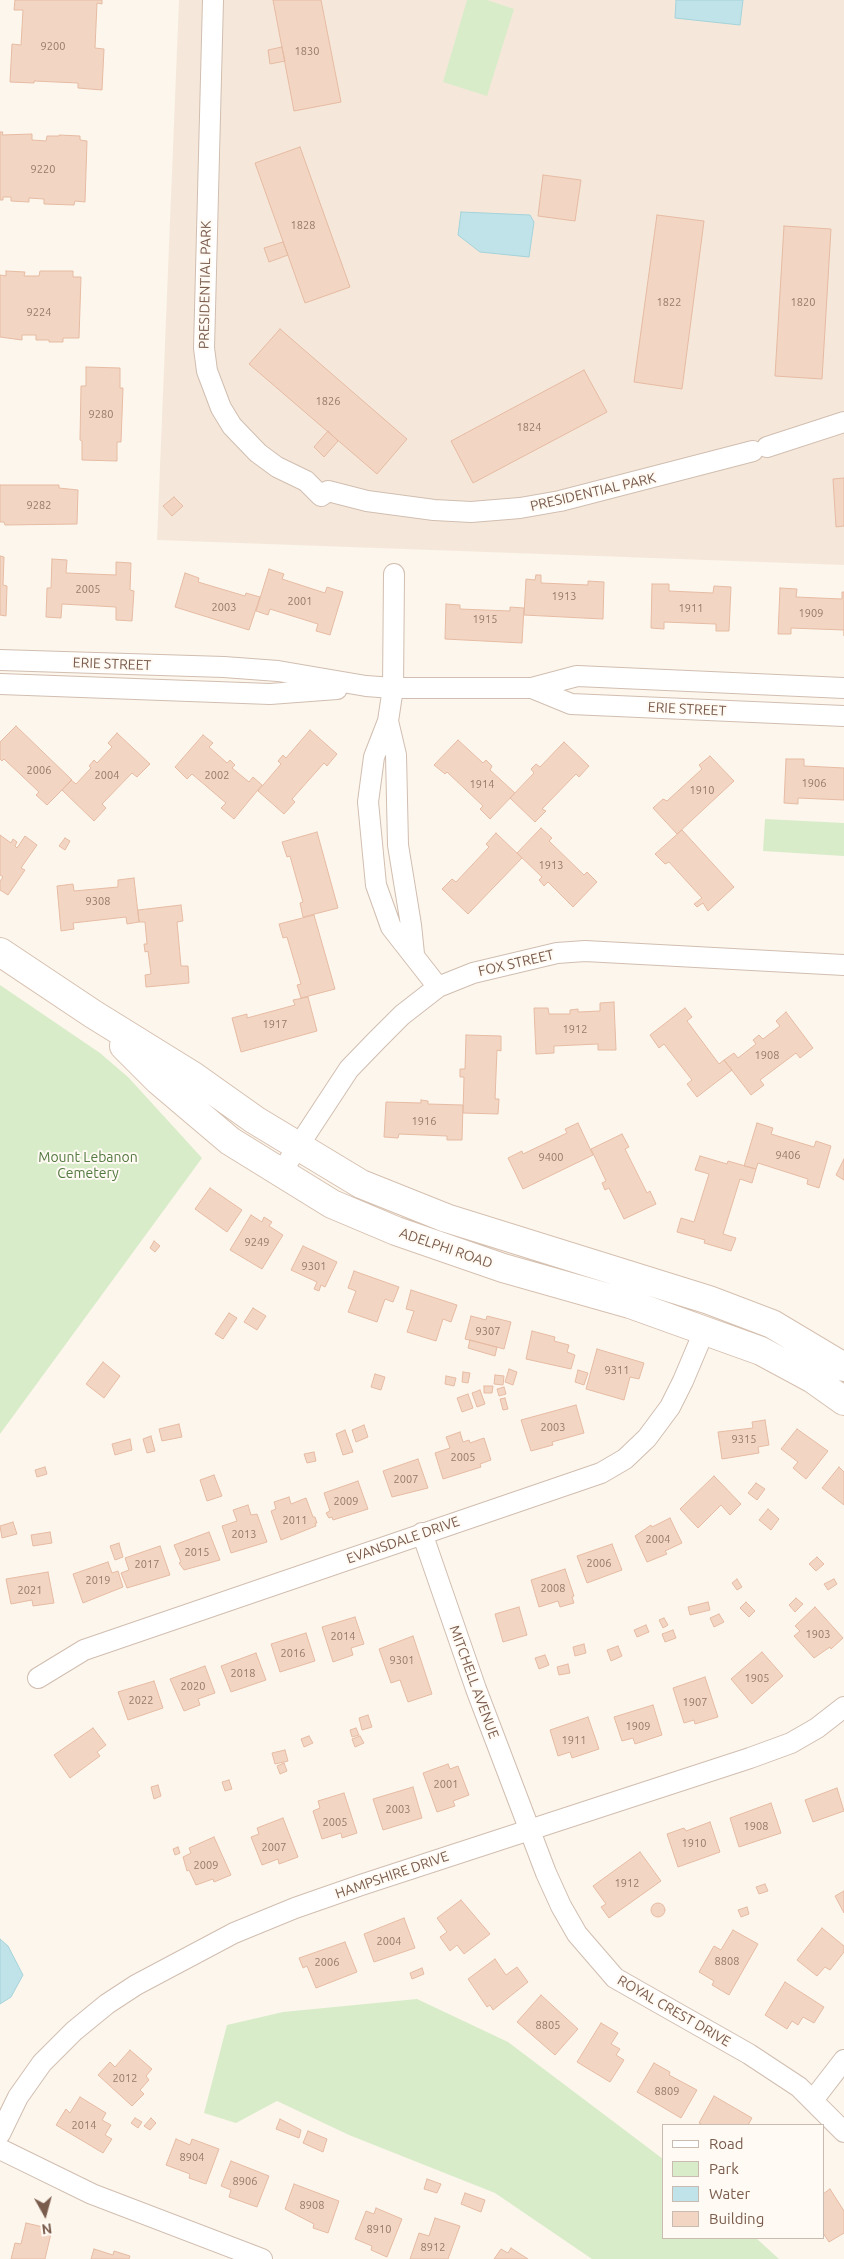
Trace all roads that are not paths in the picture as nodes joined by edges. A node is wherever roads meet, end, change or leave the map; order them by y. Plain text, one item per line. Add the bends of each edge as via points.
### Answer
1 (213, 0) edge
2 (844, 422) edge
3 (394, 574) dead end
4 (0, 660) edge
5 (224, 667) junction
6 (587, 676) junction
7 (0, 684) edge
8 (366, 686) junction
9 (393, 688) junction
10 (532, 688) junction
11 (844, 688) edge
12 (220, 692) junction
13 (586, 704) junction
14 (844, 716) edge
15 (388, 721) junction
16 (371, 780) junction
17 (396, 784) junction
18 (403, 882) junction
19 (376, 885) junction
20 (0, 952) edge
21 (414, 954) junction
22 (844, 965) edge
23 (438, 987) junction
24 (93, 1014) junction
25 (298, 1146) junction
26 (280, 1174) junction
27 (705, 1329) junction
28 (844, 1367) edge
29 (844, 1401) edge
30 (422, 1534) junction
31 (38, 1678) dead end
32 (844, 1707) edge
33 (530, 1829) junction
34 (844, 2060) edge
35 (813, 2100) junction
36 (844, 2132) edge
37 (0, 2134) edge
38 (0, 2150) edge
39 (262, 2259) edge

1 - 2 street, PRESIDENTIAL PARK via 204,348 207,371 221,408 232,426 277,467 306,481 321,496 328,491 367,501 471,512 560,501 760,449
3 - 9 street
4 - 5 street, ERIE STREET
5 - 8 street, ERIE STREET via 278,671
5 - 12 street
6 - 10 street, ERIE STREET
6 - 11 street, ERIE STREET
6 - 13 street
7 - 12 street, ERIE STREET
8 - 9 street, ERIE STREET
8 - 12 street, ERIE STREET via 270,694
9 - 10 street, ERIE STREET
9 - 15 street
10 - 13 street, ERIE STREET via 571,704
13 - 14 street, ERIE STREET
15 - 16 street via 374,757
15 - 17 street via 396,755
16 - 17 street
16 - 19 street via 368,802
17 - 18 street
18 - 19 street
18 - 21 street
19 - 21 street via 392,927
20 - 24 main road, ADELPHI ROAD
21 - 23 street
22 - 23 street, FOX STREET via 557,953 473,973
23 - 25 street, FOX STREET via 402,1015 349,1070
24 - 25 main road, ADELPHI ROAD
24 - 26 main road, ADELPHI ROAD via 158,1080 230,1141
25 - 26 street, FOX STREET
25 - 28 main road, ADELPHI ROAD via 361,1184 446,1218 710,1300 772,1324
26 - 27 main road, ADELPHI ROAD via 332,1204 396,1231 503,1268
27 - 29 main road, ADELPHI ROAD via 761,1351 813,1379
27 - 30 street, EVANSDALE DRIVE via 670,1407 626,1459 600,1472
30 - 31 street, EVANSDALE DRIVE via 84,1650
30 - 33 street, MITCHELL AVENUE via 476,1689
32 - 33 street, HAMPSHIRE DRIVE via 817,1728 782,1746
33 - 35 street, ROYAL CREST DRIVE via 546,1873 573,1927 615,1978 749,2054 800,2087
33 - 37 street, HAMPSHIRE DRIVE via 295,1908 234,1933 136,1985 74,2031 42,2063 18,2097
34 - 35 street
35 - 36 street, ROYAL CREST DRIVE
38 - 39 street via 92,2194

